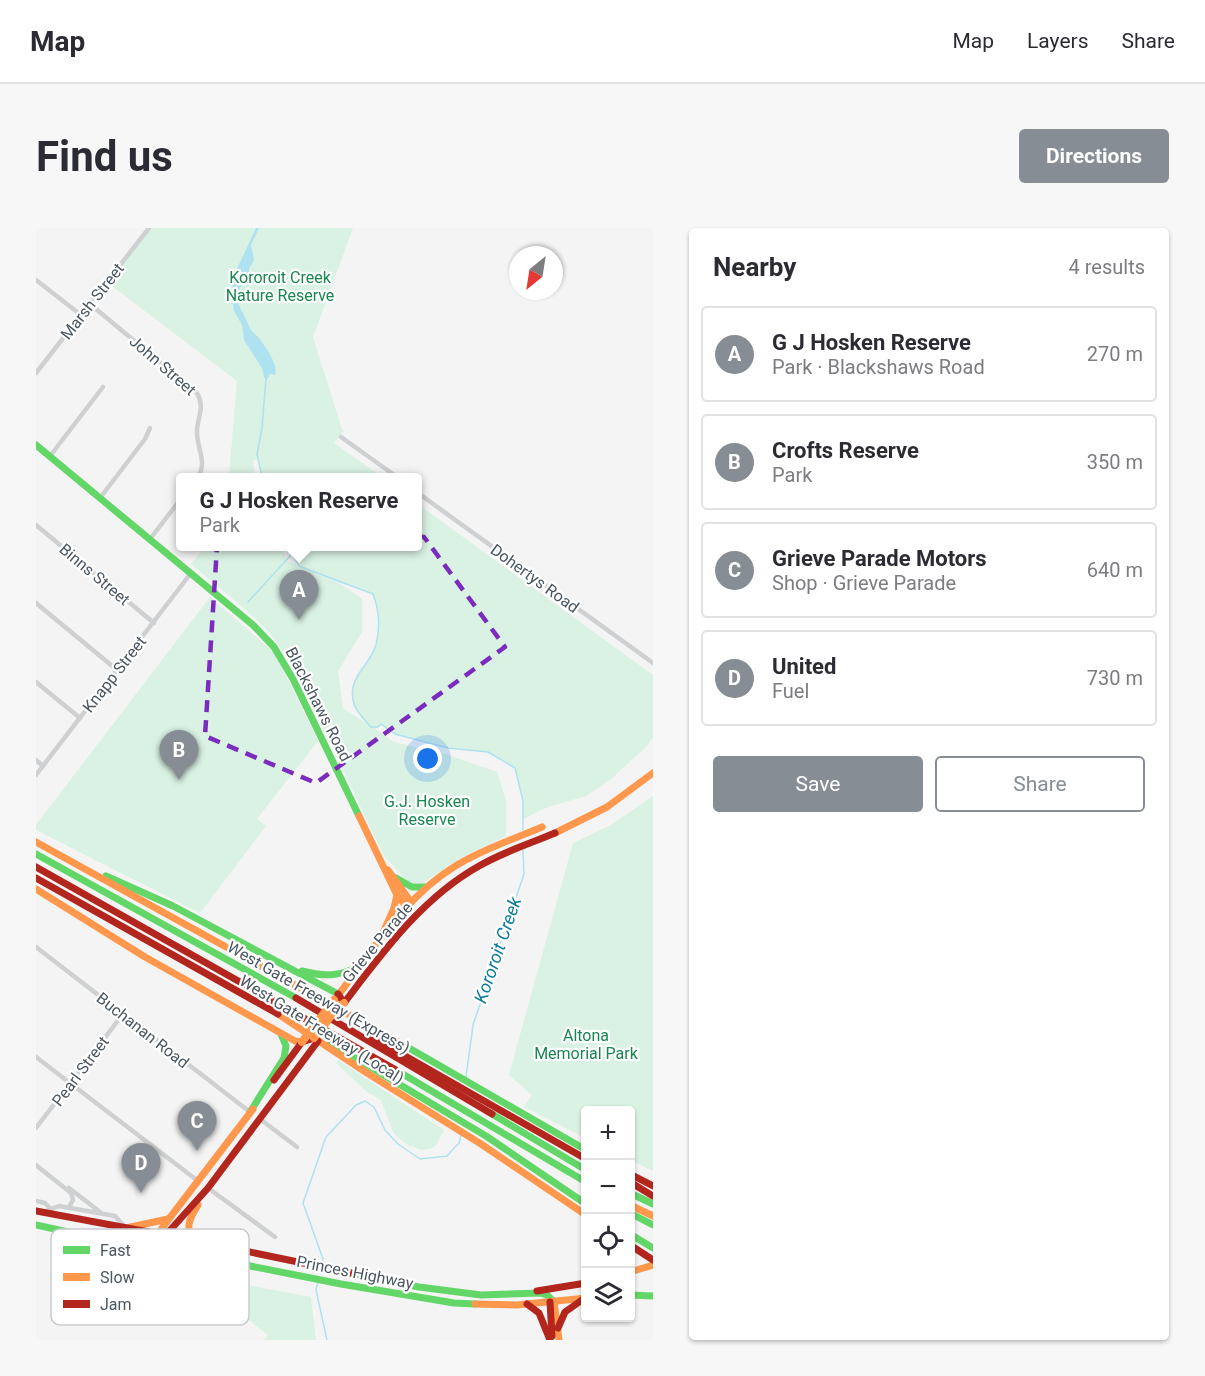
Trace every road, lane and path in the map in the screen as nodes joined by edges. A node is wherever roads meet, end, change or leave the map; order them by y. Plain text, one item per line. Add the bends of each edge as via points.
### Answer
1 (149, 228) edge
2 (36, 280) edge
3 (90, 304) junction
4 (81, 315) junction
5 (36, 373) edge
6 (103, 387) dead end
7 (150, 428) dead end
8 (341, 437) dead end
9 (36, 445) edge
10 (50, 456) junction
11 (200, 473) edge
12 (391, 473) edge
13 (422, 497) edge
14 (100, 498) junction
15 (176, 505) edge
16 (36, 525) edge
17 (150, 539) junction
18 (191, 573) junction
19 (36, 603) edge
20 (154, 623) junction
21 (653, 663) edge
22 (117, 670) junction
23 (36, 682) edge
24 (80, 718) junction
25 (36, 760) edge
26 (43, 766) junction
27 (653, 773) edge
28 (36, 775) edge
29 (542, 827) dead end
30 (36, 842) edge
31 (36, 854) edge
32 (381, 861) junction
33 (75, 864) junction
34 (36, 867) edge
35 (394, 877) junction
36 (36, 878) edge
37 (426, 887) junction
38 (36, 889) edge
39 (397, 896) junction
40 (409, 904) junction
41 (417, 914) junction
42 (381, 939) junction
43 (36, 947) edge
44 (276, 962) junction
45 (363, 963) junction
46 (336, 997) junction
47 (344, 1003) junction
48 (123, 1014) junction
49 (288, 1020) junction
50 (280, 1032) junction
51 (316, 1039) junction
52 (302, 1042) junction
53 (36, 1057) edge
54 (444, 1078) junction
55 (71, 1083) junction
56 (488, 1098) junction
57 (250, 1112) junction
58 (527, 1117) junction
59 (260, 1119) junction
60 (36, 1128) edge
61 (484, 1140) junction
62 (297, 1147) dead end
63 (581, 1147) edge
64 (581, 1151) edge
65 (581, 1156) edge
66 (36, 1165) edge
67 (581, 1168) edge
68 (635, 1177) edge
69 (56, 1181) junction
70 (198, 1181) junction
71 (581, 1181) edge
72 (635, 1186) edge
73 (653, 1186) edge
74 (208, 1188) junction
75 (635, 1195) edge
76 (653, 1196) edge
77 (36, 1201) edge
78 (581, 1201) edge
79 (653, 1204) edge
80 (68, 1207) junction
81 (635, 1207) edge
82 (38, 1212) edge
83 (54, 1212) junction
84 (103, 1214) junction
85 (584, 1214) edge
86 (632, 1214) edge
87 (653, 1216) edge
88 (170, 1218) junction
89 (36, 1225) edge
90 (653, 1225) edge
91 (126, 1228) junction
92 (54, 1229) edge
93 (131, 1229) edge
94 (165, 1229) edge
95 (168, 1229) edge
96 (188, 1229) edge
97 (275, 1237) dead end
98 (635, 1237) edge
99 (653, 1248) edge
100 (635, 1249) edge
101 (249, 1252) edge
102 (653, 1262) edge
103 (249, 1266) edge
104 (635, 1270) edge
105 (581, 1284) edge
106 (581, 1289) edge
107 (519, 1294) junction
108 (481, 1295) junction
109 (635, 1295) edge
110 (653, 1296) edge
111 (581, 1298) edge
112 (552, 1301) junction
113 (581, 1301) edge
114 (527, 1304) junction
115 (487, 1305) junction
116 (558, 1328) junction
117 (551, 1340) edge
118 (559, 1340) edge

1 - 3 street, Marsh Street
2 - 4 street
3 - 4 street, Marsh Street
3 - 11 street, John Street via 197,393 202,403 197,429 203,464
4 - 5 street, Marsh Street
6 - 10 street
7 - 14 street
8 - 12 street
9 - 10 main road, Blackshaws Road
10 - 14 main road, Blackshaws Road
13 - 21 street, Dohertys Road
14 - 17 main road, Blackshaws Road
15 - 17 street
16 - 20 street, Binns Street
17 - 18 main road, Blackshaws Road
18 - 20 street, Knapp Street
18 - 32 main road, Blackshaws Road via 274,647
19 - 22 street
20 - 22 street, Knapp Street
22 - 24 street, Knapp Street
23 - 24 street
24 - 26 street, Knapp Street
25 - 26 street
26 - 28 street, Knapp Street
27 - 41 main road, Grieve Parade via 598,812 464,875
29 - 37 main road, Grieve Parade via 456,865
30 - 33 main road, West Gate Freeway (Local)
31 - 54 main road, West Gate Freeway (Express)
32 - 35 main road, Blackshaws Road
32 - 39 main road, Blackshaws Road
33 - 44 main road via 173,906
33 - 54 main road, West Gate Freeway (Local)
34 - 71 main road, West Gate Freeway (Express) via 442,1096
35 - 37 main road via 412,887
35 - 40 main road, Blackshaws Road
36 - 49 main road, West Gate Freeway (Local)
37 - 40 main road, Grieve Parade
38 - 50 main road via 145,957
39 - 40 main road, Blackshaws Road
39 - 42 main road
40 - 41 main road
40 - 42 main road, Grieve Parade
41 - 47 main road, Grieve Parade
42 - 45 main road, Grieve Parade
43 - 48 street, Buchanan Road
44 - 45 main road via 305,972 335,976
44 - 46 main road
45 - 46 main road, Grieve Parade
46 - 47 main road via 342,997
46 - 52 main road, Grieve Parade, bridge
47 - 51 main road, Grieve Parade, bridge
48 - 55 street, Pearl Street
48 - 57 street, Buchanan Road
49 - 61 main road via 441,1108
49 - 61 main road, West Gate Freeway (Local) via 440,1119
50 - 52 main road
50 - 57 main road via 286,1046 284,1058
51 - 52 main road
51 - 59 main road, Grieve Parade
52 - 57 main road, Grieve Parade
53 - 55 street
54 - 56 main road, West Gate Freeway (Local)
54 - 67 main road, West Gate Freeway (Express) via 482,1108
55 - 60 street, Pearl Street
55 - 70 street
56 - 58 main road, West Gate Freeway (Local)
56 - 65 main road
57 - 59 main road
57 - 70 main road, Grieve Parade
58 - 63 main road
58 - 64 main road
59 - 62 street
59 - 74 main road, Grieve Parade
61 - 78 main road
61 - 85 main road, West Gate Freeway (Local)
66 - 69 street
68 - 73 main road
69 - 80 street via 72,1196
69 - 84 street
70 - 74 main road
70 - 88 main road, Grieve Parade
72 - 76 main road
74 - 95 main road, Grieve Parade
74 - 96 main road
74 - 97 street
75 - 79 main road
77 - 83 street
80 - 83 street via 58,1206
80 - 84 street
81 - 87 main road
82 - 83 main road, Princes Highway
83 - 91 main road, Princes Highway
84 - 91 street via 118,1218
86 - 90 main road
88 - 91 main road
88 - 94 main road, Grieve Parade
89 - 92 main road, Princes Highway
91 - 93 main road, Princes Highway
98 - 99 main road
100 - 102 main road
101 - 108 main road, Princes Highway via 419,1287
102 - 104 main road
103 - 115 main road, Princes Highway via 424,1299
105 - 107 main road
106 - 112 main road via 560,1294
107 - 108 main road, Princes Highway
107 - 112 main road via 541,1294
108 - 115 main road via 487,1299
109 - 110 main road
111 - 112 main road
112 - 114 main road, Princes Highway
112 - 116 main road
112 - 117 main road
113 - 116 main road via 567,1310
114 - 115 main road, Princes Highway
114 - 117 main road via 540,1314
116 - 118 main road

